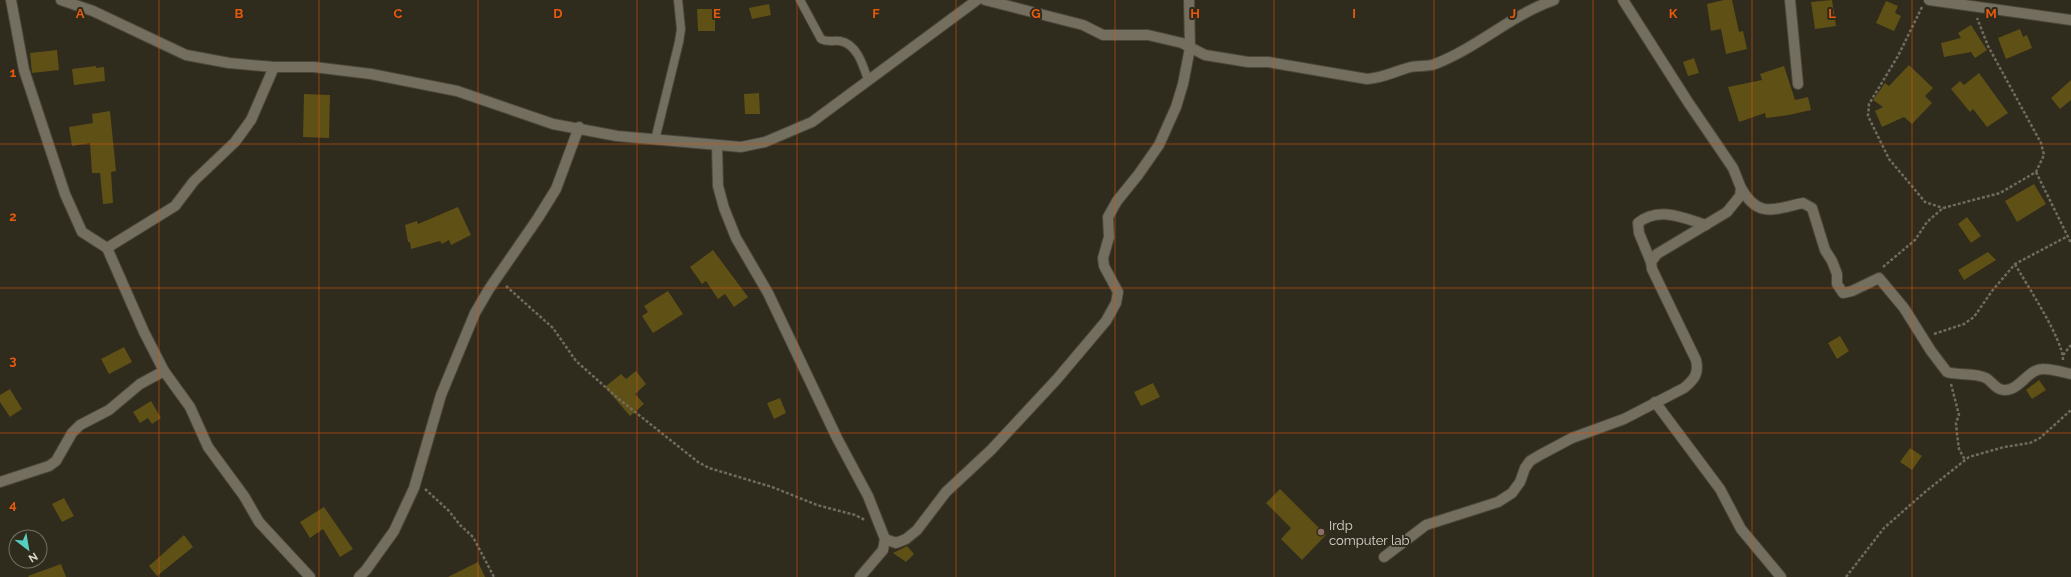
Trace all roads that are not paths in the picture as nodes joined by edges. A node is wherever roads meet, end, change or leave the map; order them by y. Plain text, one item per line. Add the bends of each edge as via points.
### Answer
1 (11, 0) edge
2 (61, 0) edge
3 (678, 0) edge
4 (800, 0) edge
5 (977, 0) edge
6 (985, 0) edge
7 (1188, 0) edge
8 (1554, 0) edge
9 (1623, 0) edge
10 (1790, 0) edge
11 (1926, 3) edge
12 (2071, 20) edge
13 (1190, 48) junction
14 (274, 67) junction
15 (868, 80) junction
16 (1798, 84) dead end
17 (579, 128) junction
18 (655, 140) junction
19 (717, 146) junction
20 (1741, 188) junction
21 (1706, 225) junction
22 (107, 248) junction
23 (1651, 262) junction
24 (164, 371) junction
25 (2067, 373) edge
26 (1655, 402) junction
27 (0, 482) edge
28 (885, 539) junction
29 (1384, 556) dead end
30 (310, 577) edge
31 (359, 577) edge
32 (860, 577) edge
33 (1781, 577) edge

1 - 22 street via 24,70 65,194 82,232
2 - 14 street via 93,11 186,55
3 - 18 lane via 681,30
4 - 15 lane via 821,39 827,42 848,43 854,49
5 - 15 street
6 - 13 street via 1083,24 1103,35 1148,35
7 - 13 street
8 - 13 street via 1454,56 1433,65 1412,66 1382,78 1367,79 1268,62 1205,55
9 - 20 street via 1733,168
10 - 16 street
11 - 12 street via 1971,5
13 - 28 street via 1183,84 1168,128 1108,217 1109,237 1103,258 1104,266 1118,292 1106,321 1057,380 991,450 946,492 917,530 896,543
14 - 17 street via 314,67 371,74 457,91 554,124
14 - 22 street via 251,120 235,142 194,181 175,206
15 - 19 street via 812,122 765,142 741,147
17 - 18 street
17 - 31 street via 556,189 475,313 441,394 416,481 394,531
18 - 19 street
19 - 28 street via 718,186 736,238 768,293
20 - 21 street via 1740,196 1727,212
20 - 25 street via 1747,198 1770,211 1803,203 1812,208 1825,250 1837,274 1837,284 1843,292 1852,291 1879,278 1904,308 1947,372 1978,376 2004,390 2017,385 2033,372 2043,368
21 - 23 street via 1657,254
21 - 23 street via 1676,215 1659,214 1646,217 1638,223 1639,233
22 - 24 street
23 - 26 street via 1652,269 1696,360 1698,371 1693,381 1684,388
24 - 27 street via 140,384 109,410 80,425 72,433 56,461 49,466
24 - 30 street via 190,407 208,447 244,496 259,522
26 - 29 street via 1624,419 1572,438 1540,455 1528,465 1512,493 1498,502 1426,525
26 - 33 street via 1720,489 1741,529
28 - 32 street via 883,550

